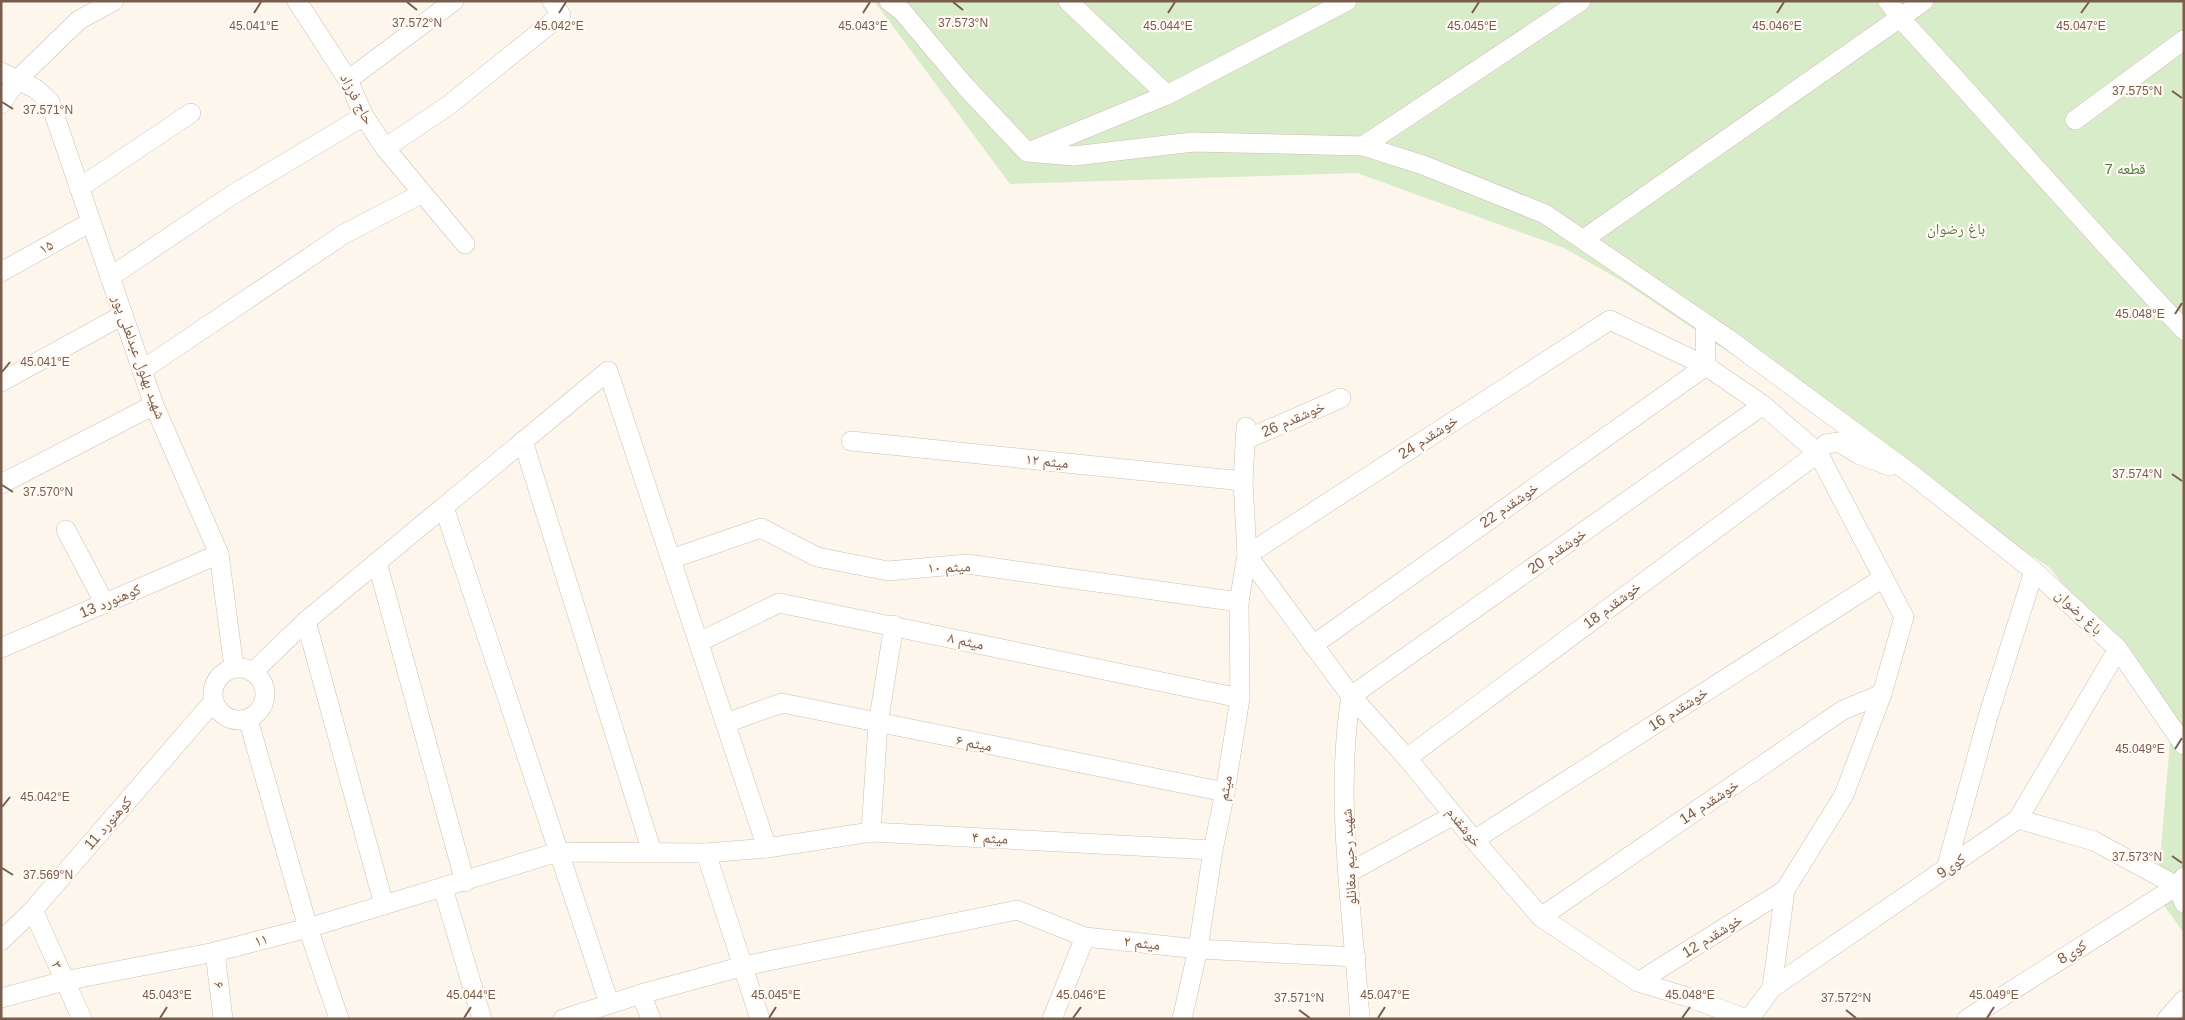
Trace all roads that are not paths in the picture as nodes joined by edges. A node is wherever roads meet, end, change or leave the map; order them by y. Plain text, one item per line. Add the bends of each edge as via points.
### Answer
1 (114, 1) edge
2 (454, 1) edge
3 (552, 1) edge
4 (1068, 1) edge
5 (1348, 1) edge
6 (1581, 1) edge
7 (1888, 1) edge
8 (1924, 1) edge
9 (304, 4) edge
10 (900, 5) edge
11 (1900, 18) junction
12 (2184, 40) edge
13 (10, 76) edge
14 (348, 80) junction
15 (1166, 95) junction
16 (1, 104) edge
17 (191, 113) dead end
18 (364, 116) junction
19 (2076, 120) dead end
20 (1363, 146) junction
21 (385, 148) junction
22 (1028, 152) junction
23 (79, 188) junction
24 (421, 194) junction
25 (91, 222) junction
26 (1584, 239) junction
27 (465, 244) dead end
28 (1, 272) edge
29 (110, 276) junction
30 (123, 316) junction
31 (1705, 324) junction
32 (2184, 330) edge
33 (1706, 366) junction
34 (142, 370) junction
35 (1, 382) edge
36 (1341, 398) dead end
37 (154, 405) junction
38 (1763, 405) junction
39 (1246, 434) joint
40 (523, 441) junction
41 (851, 441) dead end
42 (1818, 453) junction
43 (1910, 473) junction
44 (1243, 481) junction
45 (1, 484) edge
46 (444, 507) junction
47 (66, 530) dead end
48 (219, 554) junction
49 (1247, 555) junction
50 (671, 559) junction
51 (377, 562) junction
52 (2034, 571) junction
53 (1883, 578) junction
54 (1239, 602) junction
55 (105, 604) junction
56 (306, 621) junction
57 (894, 625) junction
58 (699, 642) junction
59 (1312, 644) junction
60 (1, 648) edge
61 (2118, 649) junction
62 (234, 668) junction
63 (253, 672) junction
64 (1882, 694) junction
65 (1351, 696) junction
66 (1240, 698) junction
67 (214, 702) junction
68 (248, 719) junction
69 (726, 723) junction
70 (878, 724) junction
71 (2184, 745) edge
72 (1407, 758) junction
73 (1225, 792) junction
74 (1454, 815) junction
75 (2018, 819) junction
76 (872, 832) junction
77 (1474, 840) junction
78 (767, 848) junction
79 (1213, 850) junction
80 (558, 852) junction
81 (652, 852) junction
82 (706, 853) junction
83 (1946, 869) junction
84 (1348, 873) junction
85 (2180, 881) edge
86 (465, 882) junction
87 (443, 888) junction
88 (1785, 890) junction
89 (2184, 904) edge
90 (384, 905) junction
91 (33, 910) junction
92 (1542, 917) junction
93 (308, 928) junction
94 (1086, 937) junction
95 (1, 941) edge
96 (1198, 949) junction
97 (214, 952) junction
98 (1356, 957) junction
99 (744, 966) junction
100 (64, 981) junction
101 (1638, 982) junction
102 (1772, 988) junction
103 (641, 994) junction
104 (1, 998) edge
105 (2184, 1000) edge
106 (609, 1003) junction
107 (82, 1019) edge
108 (223, 1019) edge
109 (339, 1019) edge
110 (482, 1019) edge
111 (563, 1019) edge
112 (651, 1019) edge
113 (760, 1019) edge
114 (1052, 1019) edge
115 (1182, 1019) edge
116 (1360, 1019) edge
117 (1747, 1019) edge
118 (1967, 1019) edge
119 (2167, 1019) edge

1 - 13 street via 79,20
2 - 14 street
3 - 21 street via 561,15 449,105
4 - 15 street
5 - 15 street
6 - 20 street
7 - 11 street
8 - 11 street
9 - 14 street, حاج فرزاد
10 - 22 street via 965,86
11 - 26 street
11 - 32 street
12 - 19 street
13 - 16 street
13 - 23 street, شهید بهلول عبدلعلی پور via 36,89 50,102
14 - 18 street, حاج فرزاد
15 - 22 street
17 - 23 street
18 - 21 street, حاج فرزاد
18 - 29 street via 232,196
20 - 22 street, باغ رضوان via 1193,142 1074,156
20 - 26 street, باغ رضوان via 1424,165 1545,214
21 - 24 street, حاج فرزاد
23 - 25 street, شهید بهلول عبدلعلی پور
24 - 27 street, حاج فرزاد
24 - 34 street via 344,234
25 - 28 street, ۱۵
25 - 29 street, شهید بهلول عبدلعلی پور
26 - 31 street, باغ رضوان
29 - 30 street, شهید بهلول عبدلعلی پور
30 - 34 street, شهید بهلول عبدلعلی پور
30 - 35 street
31 - 33 street
31 - 43 street, باغ رضوان
33 - 38 street
33 - 49 street, خوشقدم 24 via 1610,320
33 - 59 street, خوشقدم 22
34 - 37 street, شهید بهلول عبدلعلی پور
36 - 39 street, خوشقدم 26
37 - 45 street
37 - 48 street, شهید بهلول عبدلعلی پور
38 - 42 street
38 - 65 street, خوشقدم 20
39 - 44 street, میثم
40 - 46 street
40 - 50 street via 608,371
40 - 81 street
41 - 44 street, ۱۲ میثم
42 - 43 street, خوشقدم 18 via 1826,444 1840,442 1858,454
42 - 53 street
42 - 72 street, خوشقدم 18
43 - 52 street, باغ رضوان
44 - 49 street, میثم
46 - 51 street
46 - 80 street
47 - 55 street
48 - 55 street, کوهنورد 13
48 - 62 street, شهید بهلول عبدلعلی پور
49 - 54 street, میثم
49 - 59 street, خوشقدم
50 - 54 street, ۱۰ میثم via 761,528 818,557 888,571 966,564
50 - 58 street
51 - 56 street
51 - 86 street
52 - 61 street, باغ رضوان
52 - 83 street via 1989,713
53 - 64 street via 1904,617
53 - 77 street, خوشقدم 16
54 - 66 street, میثم
55 - 60 street, کوهنورد 13
56 - 63 street
56 - 90 street
57 - 58 street, ۸ میثم via 779,603
57 - 66 street, ۸ میثم
57 - 70 street
58 - 69 street
59 - 65 street, خوشقدم
61 - 71 street, باغ رضوان
61 - 75 street
62 - 63 street
62 - 67 street via 214,684
63 - 68 street via 263,685 264,701 261,709
64 - 88 street via 1844,795
64 - 92 street, خوشقدم 14 via 1843,710
65 - 72 street, خوشقدم
65 - 84 street, شهید رحیم مغانلو via 1345,735
66 - 73 street, میثم
67 - 68 street via 223,716 231,720
67 - 91 street, کوهنورد 11
68 - 93 street
69 - 70 street, ۶ میثم via 782,703
69 - 78 street
70 - 73 street, ۶ میثم
70 - 76 street
72 - 74 street, خوشقدم
73 - 79 street, میثم
74 - 77 street, خوشقدم
74 - 84 street
75 - 83 street, کوی9
75 - 85 street via 2094,841
76 - 78 street, ۴ میثم
76 - 79 street, ۴ میثم
77 - 92 street, خوشقدم
78 - 82 street, ۴ میثم
79 - 96 street, میثم
80 - 81 street, ۴ میثم
80 - 86 street, ۱۱
80 - 106 street
81 - 82 street, ۴ میثم
82 - 99 street
83 - 102 street, کوی9
84 - 98 street, شهید رحیم مغانلو
85 - 89 street
85 - 118 street, کوی8
86 - 87 street, ۱۱
87 - 90 street, ۱۱
87 - 110 street
88 - 101 street, خوشقدم 12
88 - 102 street
90 - 93 street, ۱۱
91 - 95 street, کوهنورد 11
91 - 100 street, ۳
92 - 101 street, خوشقدم
93 - 97 street, ۱۱
93 - 109 street
94 - 96 street, ۲ میثم
94 - 99 street, ۲ میثم via 1017,910
94 - 114 street
96 - 98 street, ۲ میثم
96 - 115 street, میثم
97 - 100 street, ۱۱
97 - 108 street, ۶
98 - 116 street, شهید رحیم مغانلو
99 - 103 street, ۲ میثم
99 - 113 street
100 - 104 street, ۱۱
100 - 107 street, ۳
101 - 117 street, خوشقدم
102 - 117 street, کوی9
103 - 106 street, ۲ میثم
103 - 112 street
105 - 119 street
106 - 111 street, ۲ میثم

